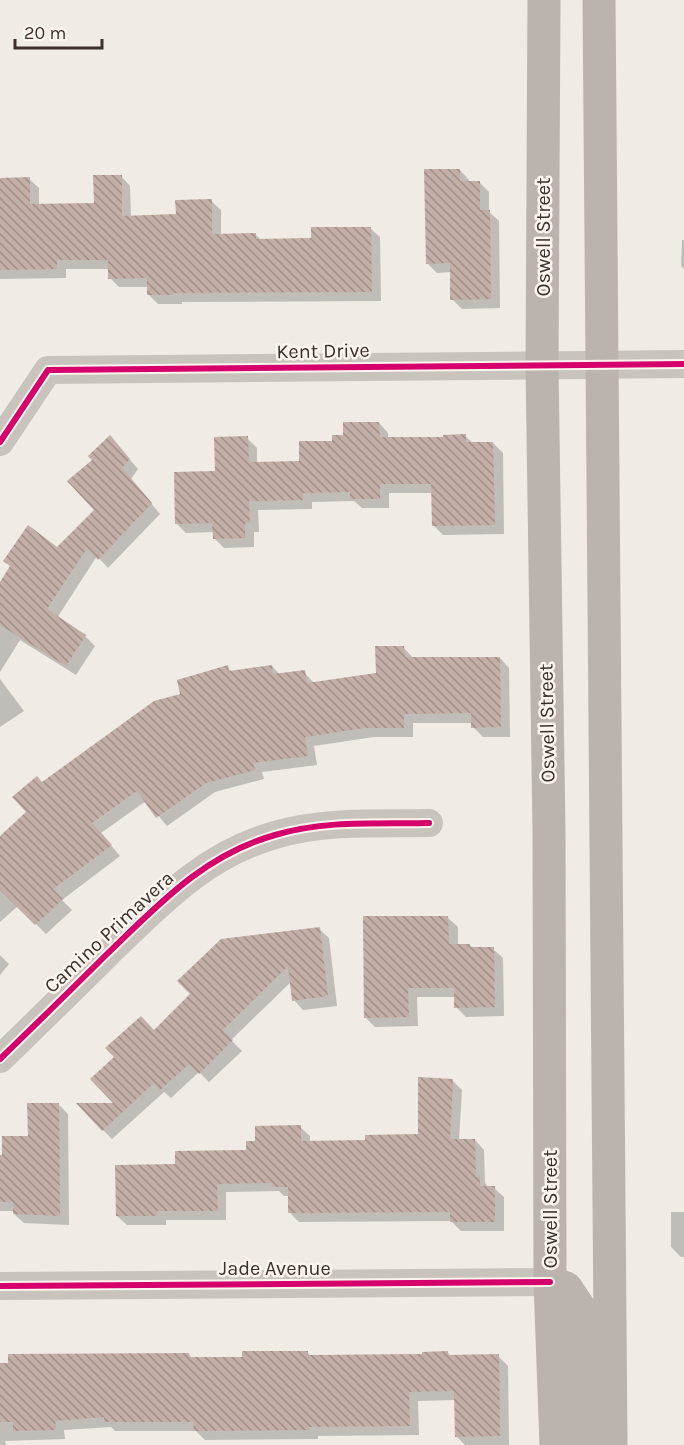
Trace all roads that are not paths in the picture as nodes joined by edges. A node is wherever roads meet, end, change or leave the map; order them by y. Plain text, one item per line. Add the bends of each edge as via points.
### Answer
1 (544, 0) edge
2 (599, 0) edge
3 (684, 364) edge
4 (603, 365) junction
5 (542, 366) junction
6 (0, 442) edge
7 (429, 823) dead end
8 (0, 1059) edge
9 (550, 1282) junction
10 (0, 1286) edge
11 (555, 1445) edge
12 (581, 1445) edge
13 (611, 1445) edge

1 - 5 main road, Oswell Street
2 - 4 main road
3 - 4 street, Kent Drive
4 - 5 street, Kent Drive
4 - 13 main road
5 - 6 street, Kent Drive via 48,370
5 - 9 main road, Oswell Street
7 - 8 street, Camino Primavera via 316,826 241,847 204,867 168,895
9 - 10 street, Jade Avenue
9 - 11 main road, Oswell Street
9 - 12 main road via 566,1288 580,1309

